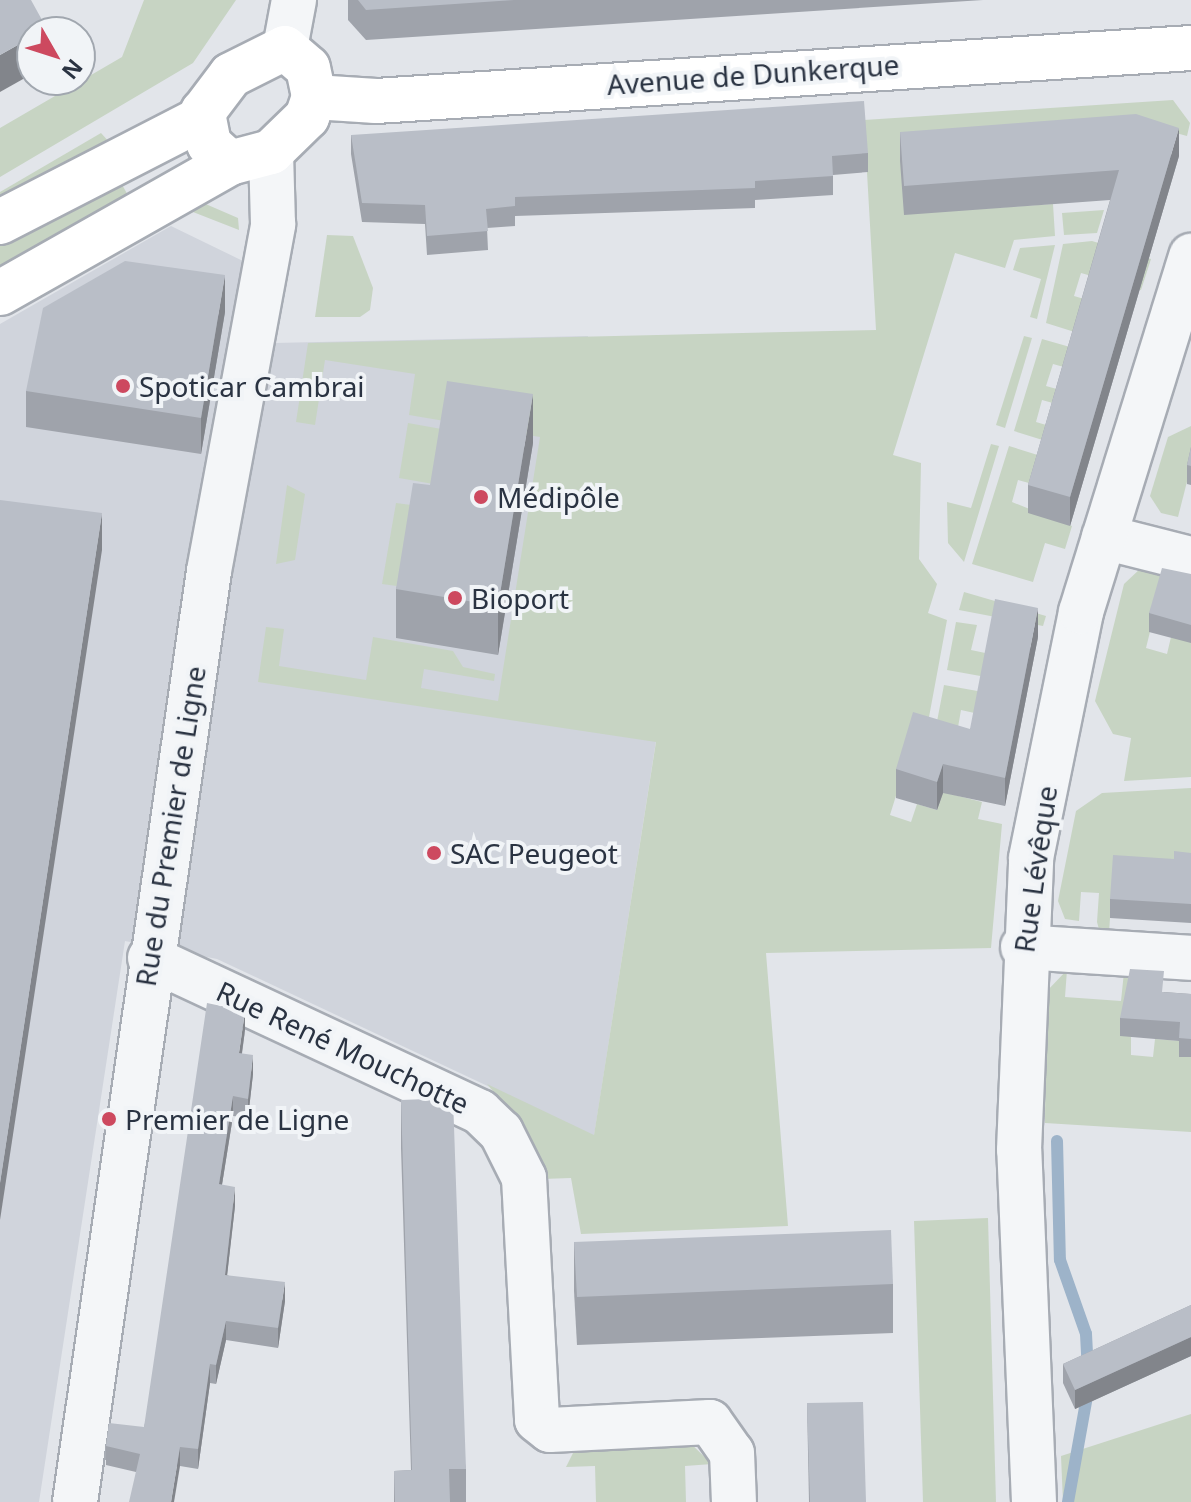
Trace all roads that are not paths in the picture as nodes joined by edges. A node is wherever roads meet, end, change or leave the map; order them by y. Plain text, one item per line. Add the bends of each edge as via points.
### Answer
1 (294, 0) edge
2 (285, 48) junction
3 (1191, 48) edge
4 (314, 97) junction
5 (202, 118) junction
6 (250, 158) junction
7 (0, 222) edge
8 (1191, 258) edge
9 (0, 293) edge
10 (1104, 537) junction
11 (1191, 559) edge
12 (1023, 947) junction
13 (150, 958) junction
14 (1191, 958) edge
15 (75, 1502) edge
16 (734, 1502) edge
17 (1034, 1502) edge

1 - 2 street
2 - 4 main road via 308,68
2 - 5 main road via 231,75
3 - 4 main road, Avenue de Dunkerque via 376,101
4 - 6 main road via 307,117
5 - 6 main road via 209,144
5 - 7 main road via 123,152
6 - 9 main road
6 - 13 street, Rue du Premier de Ligne via 273,224 218,516
8 - 10 street, Rue Lévêque
10 - 11 street
10 - 12 street, Rue Lévêque via 1034,845
12 - 14 street
12 - 17 street, Rue Lévêque via 1019,1150
13 - 15 street, Rue du Premier de Ligne
13 - 16 street, Rue René Mouchotte via 480,1112 501,1132 524,1178 537,1420 550,1430 710,1422 732,1453

